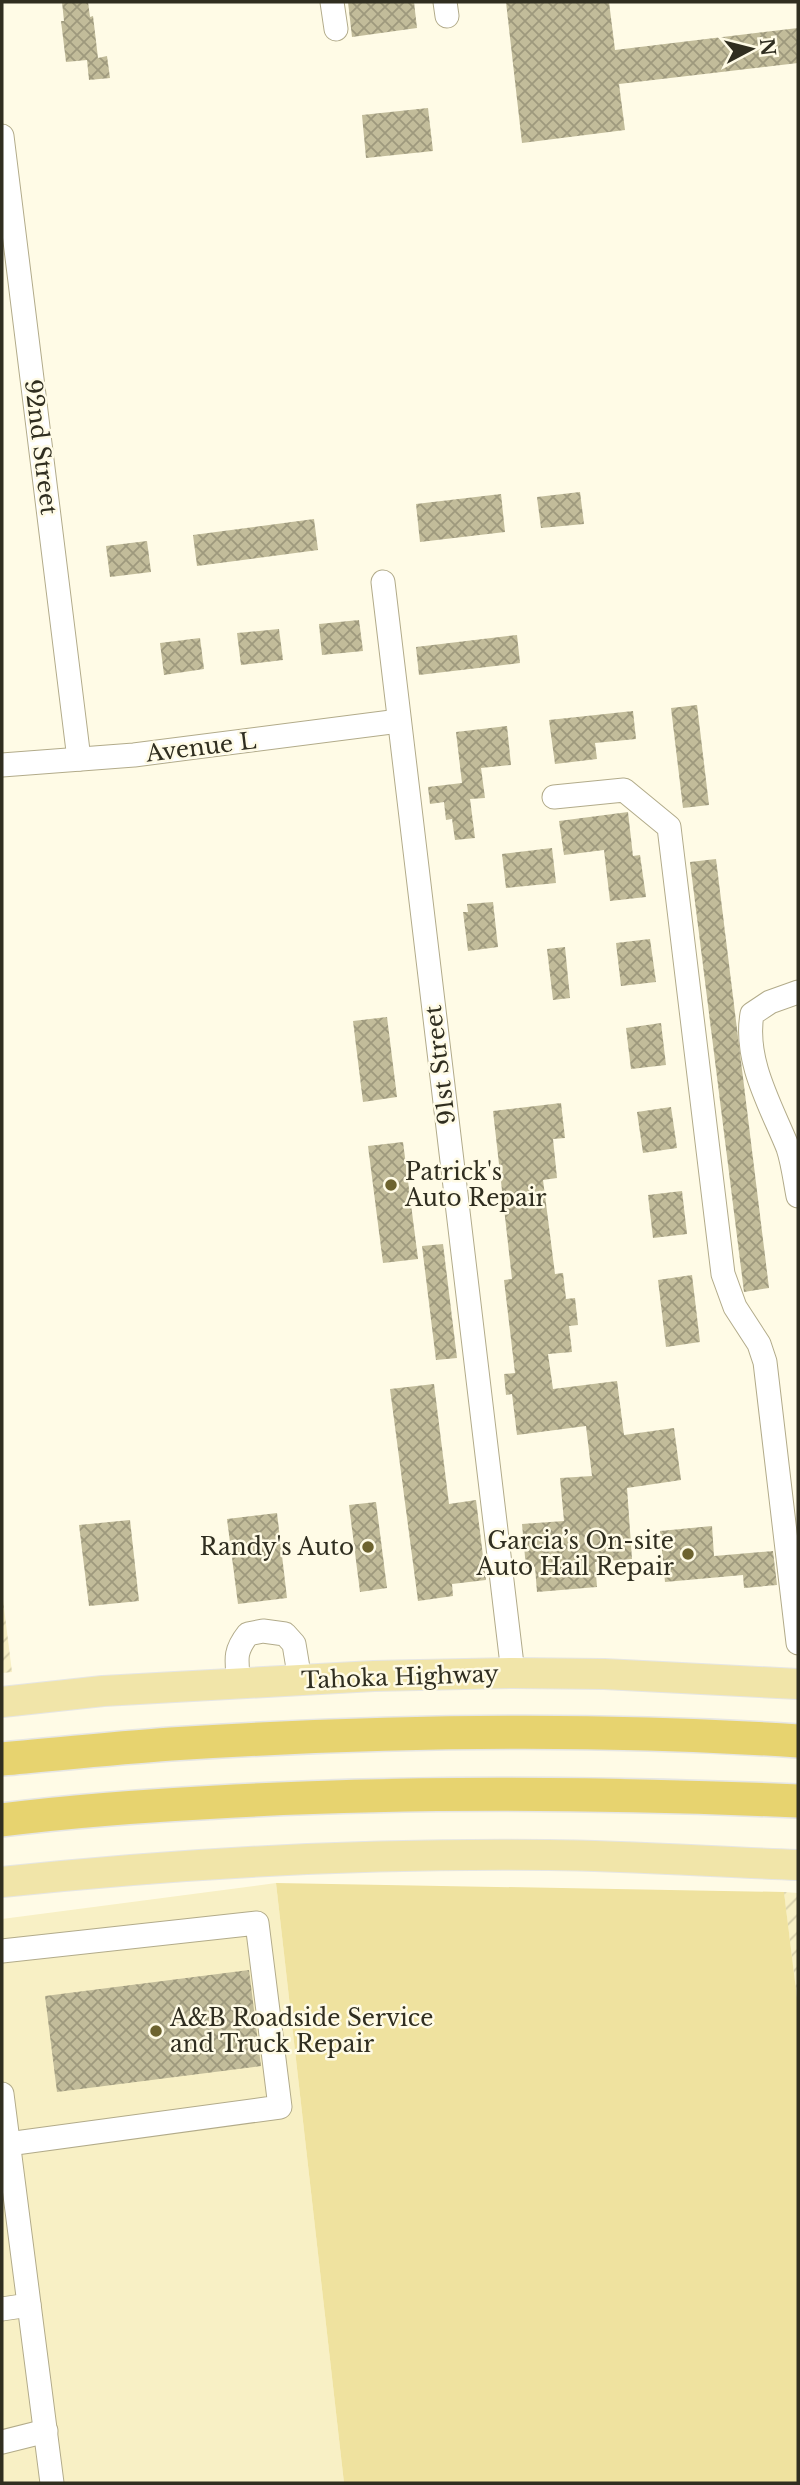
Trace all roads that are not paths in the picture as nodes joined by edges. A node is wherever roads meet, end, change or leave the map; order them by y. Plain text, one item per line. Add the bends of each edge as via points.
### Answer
1 (332, 2) edge
2 (336, 29) dead end
3 (2, 136) edge
4 (383, 582) dead end
5 (399, 722) junction
6 (79, 759) junction
7 (2, 765) edge
8 (554, 797) dead end
9 (798, 992) edge
10 (798, 1196) edge
11 (798, 1643) edge
12 (513, 1673) junction
13 (300, 1680) junction
14 (798, 1684) edge
15 (239, 1685) junction
16 (2, 1702) edge
17 (798, 1741) edge
18 (2, 1746) edge
19 (153, 1746) junction
20 (2, 1759) edge
21 (798, 1801) edge
22 (108, 1808) junction
23 (2, 1820) edge
24 (2, 1831) edge
25 (798, 1866) edge
26 (2, 1882) edge
27 (2, 1951) edge
28 (2, 2094) edge
29 (8, 2144) junction
30 (29, 2305) junction
31 (2, 2309) edge
32 (46, 2431) junction
33 (2, 2442) edge
34 (52, 2483) edge

1 - 2 street
3 - 6 street, 92nd Street
4 - 5 street, 91st Street
5 - 6 street, Avenue L
5 - 12 street, 91st Street
6 - 7 street, Avenue L
8 - 11 street via 624,790 669,827 723,1273 735,1307 765,1362
9 - 10 street via 752,1014 749,1029 751,1051 789,1151
12 - 13 main road, Tahoka Highway
12 - 14 main road, Tahoka Highway
13 - 15 main road, Tahoka Highway
13 - 15 street via 294,1644 285,1634 263,1631 248,1634 236,1653
15 - 16 main road, Tahoka Highway via 103,1691
17 - 19 highway via 615,1732 488,1732
18 - 19 highway
19 - 20 highway
21 - 22 highway via 436,1793
22 - 23 highway
22 - 24 highway
25 - 26 main road via 449,1856 240,1861
27 - 29 street via 257,1923 280,2107
28 - 29 street
29 - 30 street
30 - 31 street
30 - 32 street
32 - 33 street
32 - 34 street

